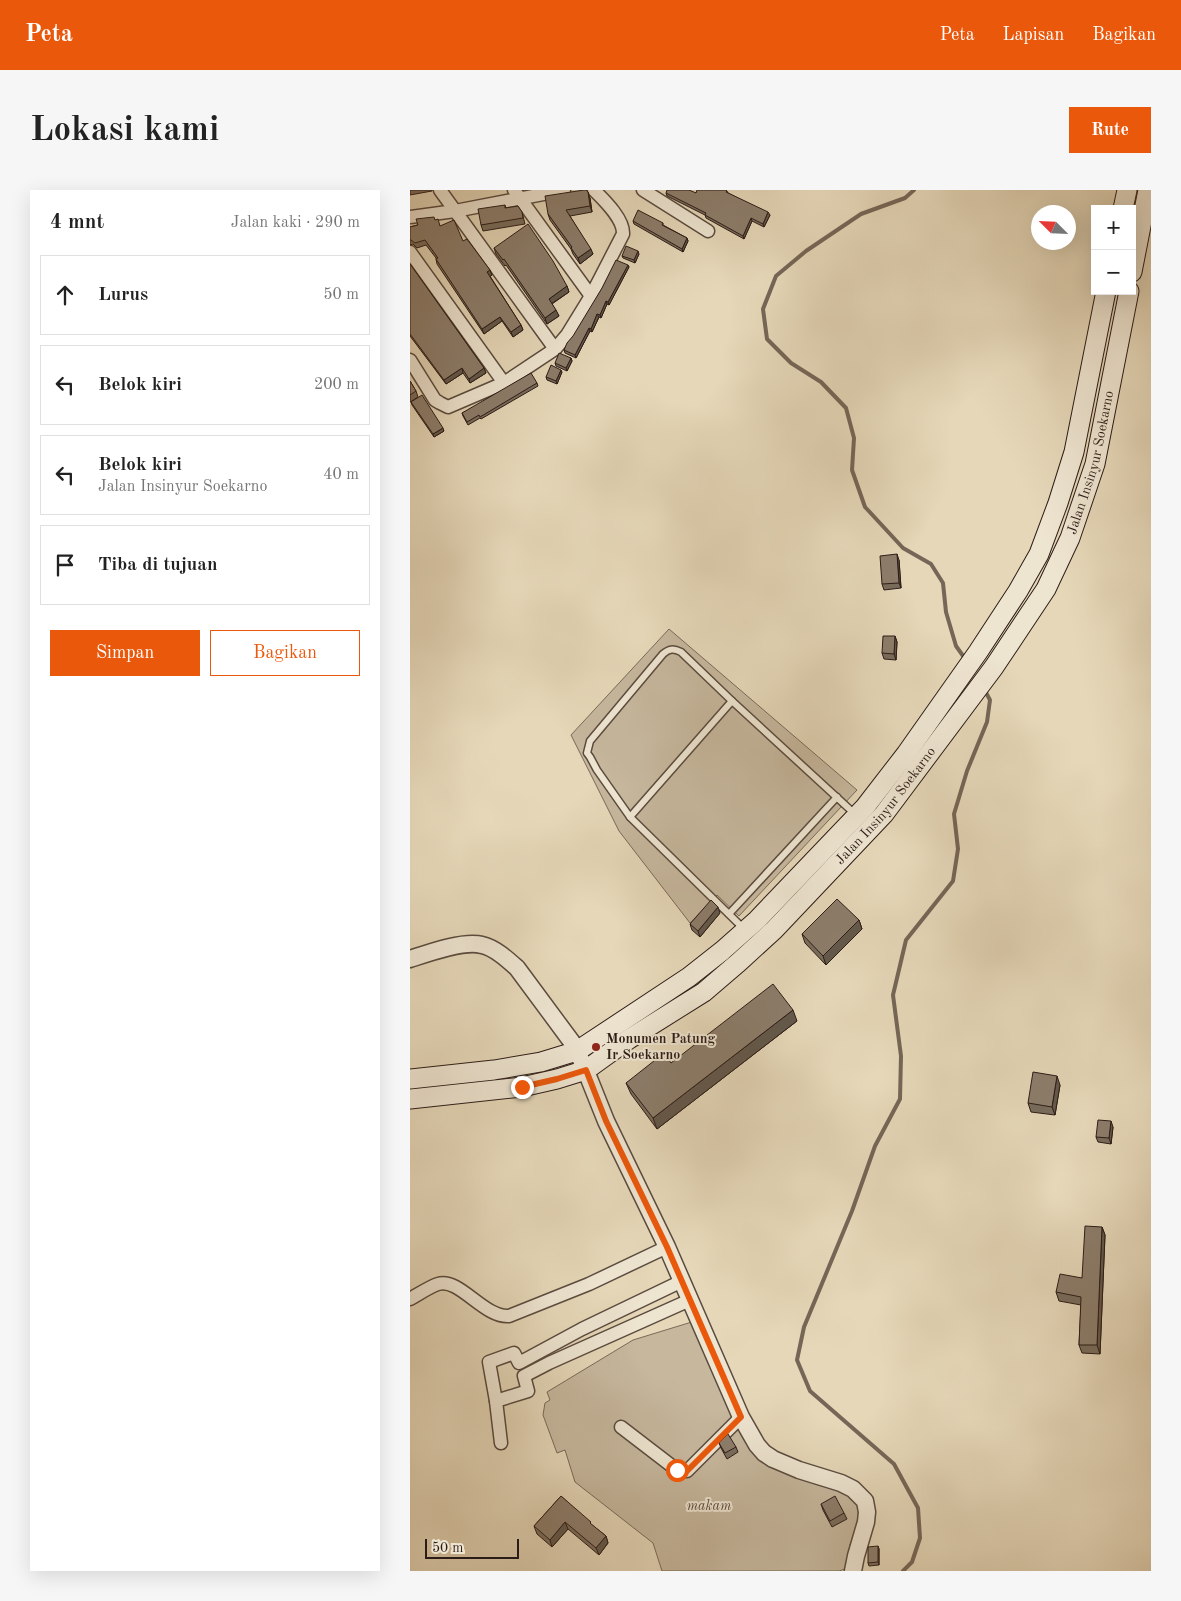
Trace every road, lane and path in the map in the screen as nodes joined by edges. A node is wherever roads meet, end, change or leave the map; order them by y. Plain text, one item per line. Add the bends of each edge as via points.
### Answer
1 (440, 190) edge
2 (564, 190) edge
3 (594, 190) edge
4 (644, 190) edge
5 (1127, 190) edge
6 (1148, 190) edge
7 (518, 194) edge
8 (1124, 205) edge
9 (455, 211) junction
10 (410, 217) edge
11 (708, 231) dead end
12 (410, 252) edge
13 (1136, 252) edge
14 (1105, 295) edge
15 (1128, 295) edge
16 (591, 296) junction
17 (555, 349) junction
18 (410, 360) edge
19 (504, 383) junction
20 (953, 686) junction
21 (971, 698) junction
22 (732, 701) junction
23 (837, 797) junction
24 (857, 815) junction
25 (630, 817) junction
26 (729, 914) junction
27 (744, 930) junction
28 (410, 959) edge
29 (577, 1051) junction
30 (586, 1070) junction
31 (410, 1079) edge
32 (410, 1098) edge
33 (667, 1247) junction
34 (682, 1281) junction
35 (410, 1299) edge
36 (690, 1300) junction
37 (519, 1363) junction
38 (524, 1376) junction
39 (496, 1402) junction
40 (741, 1417) junction
41 (622, 1426) dead end
42 (501, 1443) dead end
43 (853, 1571) edge

1 - 9 street
2 - 7 street
3 - 16 street via 618,219 623,231
4 - 11 street
5 - 8 main road
6 - 13 main road
7 - 9 street
7 - 16 street
9 - 10 street
9 - 17 street
12 - 19 street
14 - 20 main road, Jalan Insinyur Soekarno via 1074,452 1039,554 1018,591
15 - 21 main road, Jalan Insinyur Soekarno via 1095,464 1070,538 1046,589
16 - 17 street
17 - 19 street
18 - 19 street via 436,400 445,406
20 - 21 main road
20 - 24 main road, Jalan Insinyur Soekarno via 906,754
21 - 30 main road, Jalan Insinyur Soekarno via 884,814 774,930 704,992
22 - 23 lane
22 - 25 lane
22 - 25 lane via 681,652 672,649 663,654 587,747 597,770
23 - 24 lane
23 - 26 lane
24 - 27 main road, Jalan Insinyur Soekarno
25 - 26 lane
26 - 27 lane
27 - 29 main road, Jalan Insinyur Soekarno via 689,977
28 - 29 street via 452,946 481,944 492,949 517,968
29 - 30 street
29 - 31 main road, Jalan Insinyur Soekarno via 532,1064
30 - 32 main road, Jalan Insinyur Soekarno via 522,1087
30 - 33 street via 606,1121
33 - 34 street
33 - 35 street via 590,1284 509,1316 491,1312 462,1291 440,1283
34 - 36 street
34 - 37 street
36 - 38 street
36 - 40 street
37 - 38 street
37 - 39 street via 514,1353 488,1362
38 - 39 street via 528,1391
39 - 42 street
40 - 41 street via 687,1471 677,1470
40 - 43 street via 764,1453 808,1473 841,1483 865,1501 866,1522

